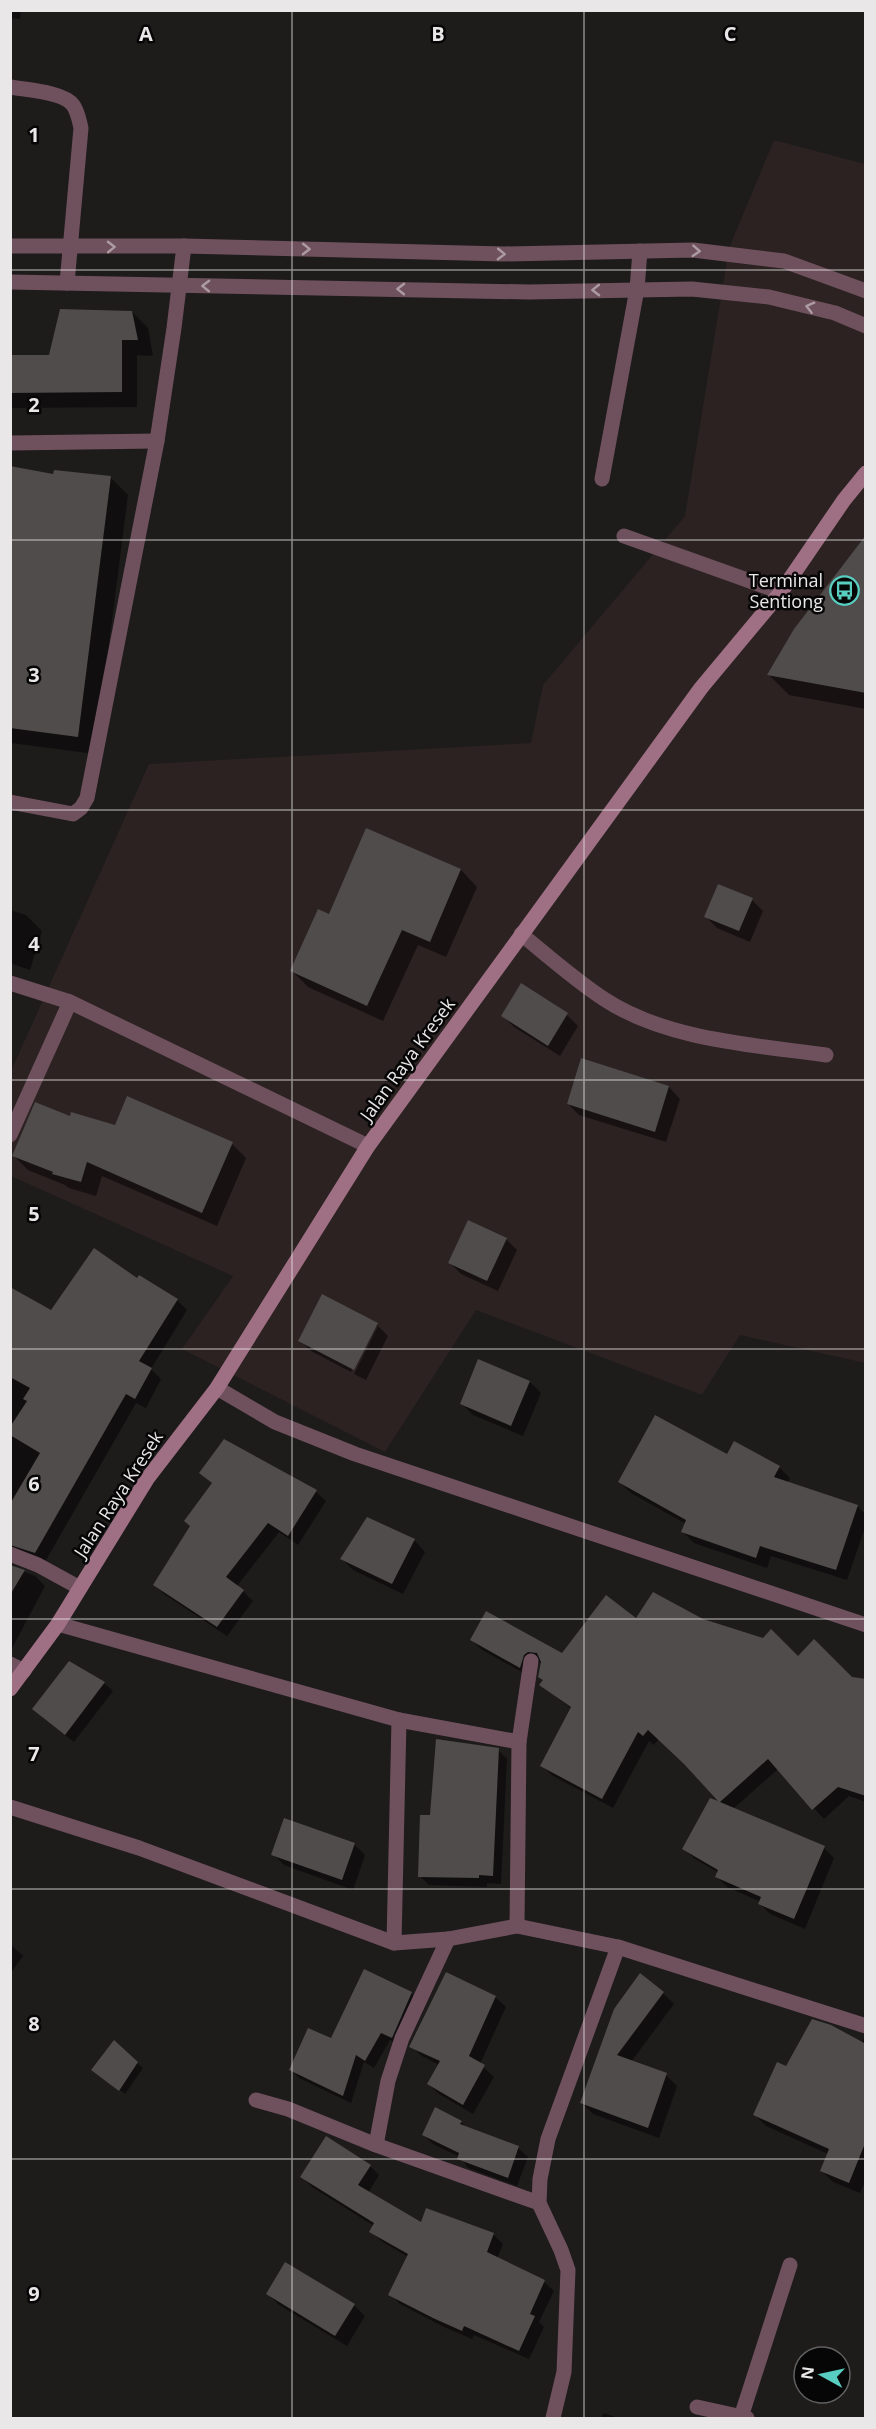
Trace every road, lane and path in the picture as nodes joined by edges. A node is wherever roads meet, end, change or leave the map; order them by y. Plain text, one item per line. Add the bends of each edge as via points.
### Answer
1 (10, 87) edge
2 (10, 246) edge
3 (184, 246) junction
4 (70, 247) junction
5 (640, 252) junction
6 (10, 282) edge
7 (67, 283) junction
8 (179, 285) junction
9 (636, 290) junction
10 (866, 291) edge
11 (866, 326) edge
12 (157, 441) junction
13 (10, 443) edge
14 (866, 473) edge
15 (602, 478) dead end
16 (624, 536) dead end
17 (781, 592) junction
18 (10, 802) edge
19 (521, 934) junction
20 (10, 984) edge
21 (70, 1002) junction
22 (826, 1055) dead end
23 (10, 1135) edge
24 (368, 1146) junction
25 (217, 1388) junction
26 (10, 1554) edge
27 (80, 1588) junction
28 (58, 1624) junction
29 (866, 1625) edge
30 (531, 1661) dead end
31 (17, 1668) edge
32 (10, 1689) edge
33 (399, 1720) junction
34 (519, 1742) junction
35 (10, 1807) edge
36 (517, 1926) junction
37 (448, 1938) junction
38 (394, 1943) junction
39 (618, 1947) junction
40 (866, 2026) edge
41 (256, 2100) dead end
42 (376, 2145) junction
43 (539, 2203) junction
44 (790, 2265) dead end
45 (697, 2406) dead end
46 (553, 2418) edge
47 (744, 2418) edge

1 - 4 street via 58,96 72,103 77,113 81,128
2 - 4 street
4 -> 3 street
3 -> 5 street via 504,254
3 - 8 street
4 - 7 street
5 - 9 street
5 -> 10 street via 693,250 784,261
6 - 7 street
7 - 8 street
9 -> 8 street via 529,292
8 - 12 street
11 -> 9 street via 835,313 769,297 692,289
9 - 15 street
12 - 13 street
12 - 18 street via 87,798 73,814
14 - 17 main road, Jalan Raya Kresek
16 - 17 street
17 - 19 main road, Jalan Raya Kresek via 701,688
19 - 22 street via 605,1000 645,1020 718,1040
19 - 24 main road, Jalan Raya Kresek
20 - 21 street
21 - 23 street
21 - 24 street
24 - 25 main road, Jalan Raya Kresek
25 - 27 main road, Jalan Raya Kresek via 147,1479
25 - 29 street via 275,1422 355,1454
26 - 27 street
27 - 28 main road, Jalan Raya Kresek
28 - 31 main road, Jalan Raya Kresek
28 - 33 street
30 - 34 street
31 - 32 main road, Jalan Raya Kresek
33 - 34 street
33 - 38 street
34 - 36 street
35 - 38 street via 139,1848
36 - 37 street
36 - 39 street
37 - 38 street
37 - 42 street via 402,2038 388,2081
39 - 40 street
39 - 43 street via 548,2139
41 - 42 street
42 - 43 street
43 - 46 street via 568,2270 564,2372
44 - 47 street
45 - 47 street

